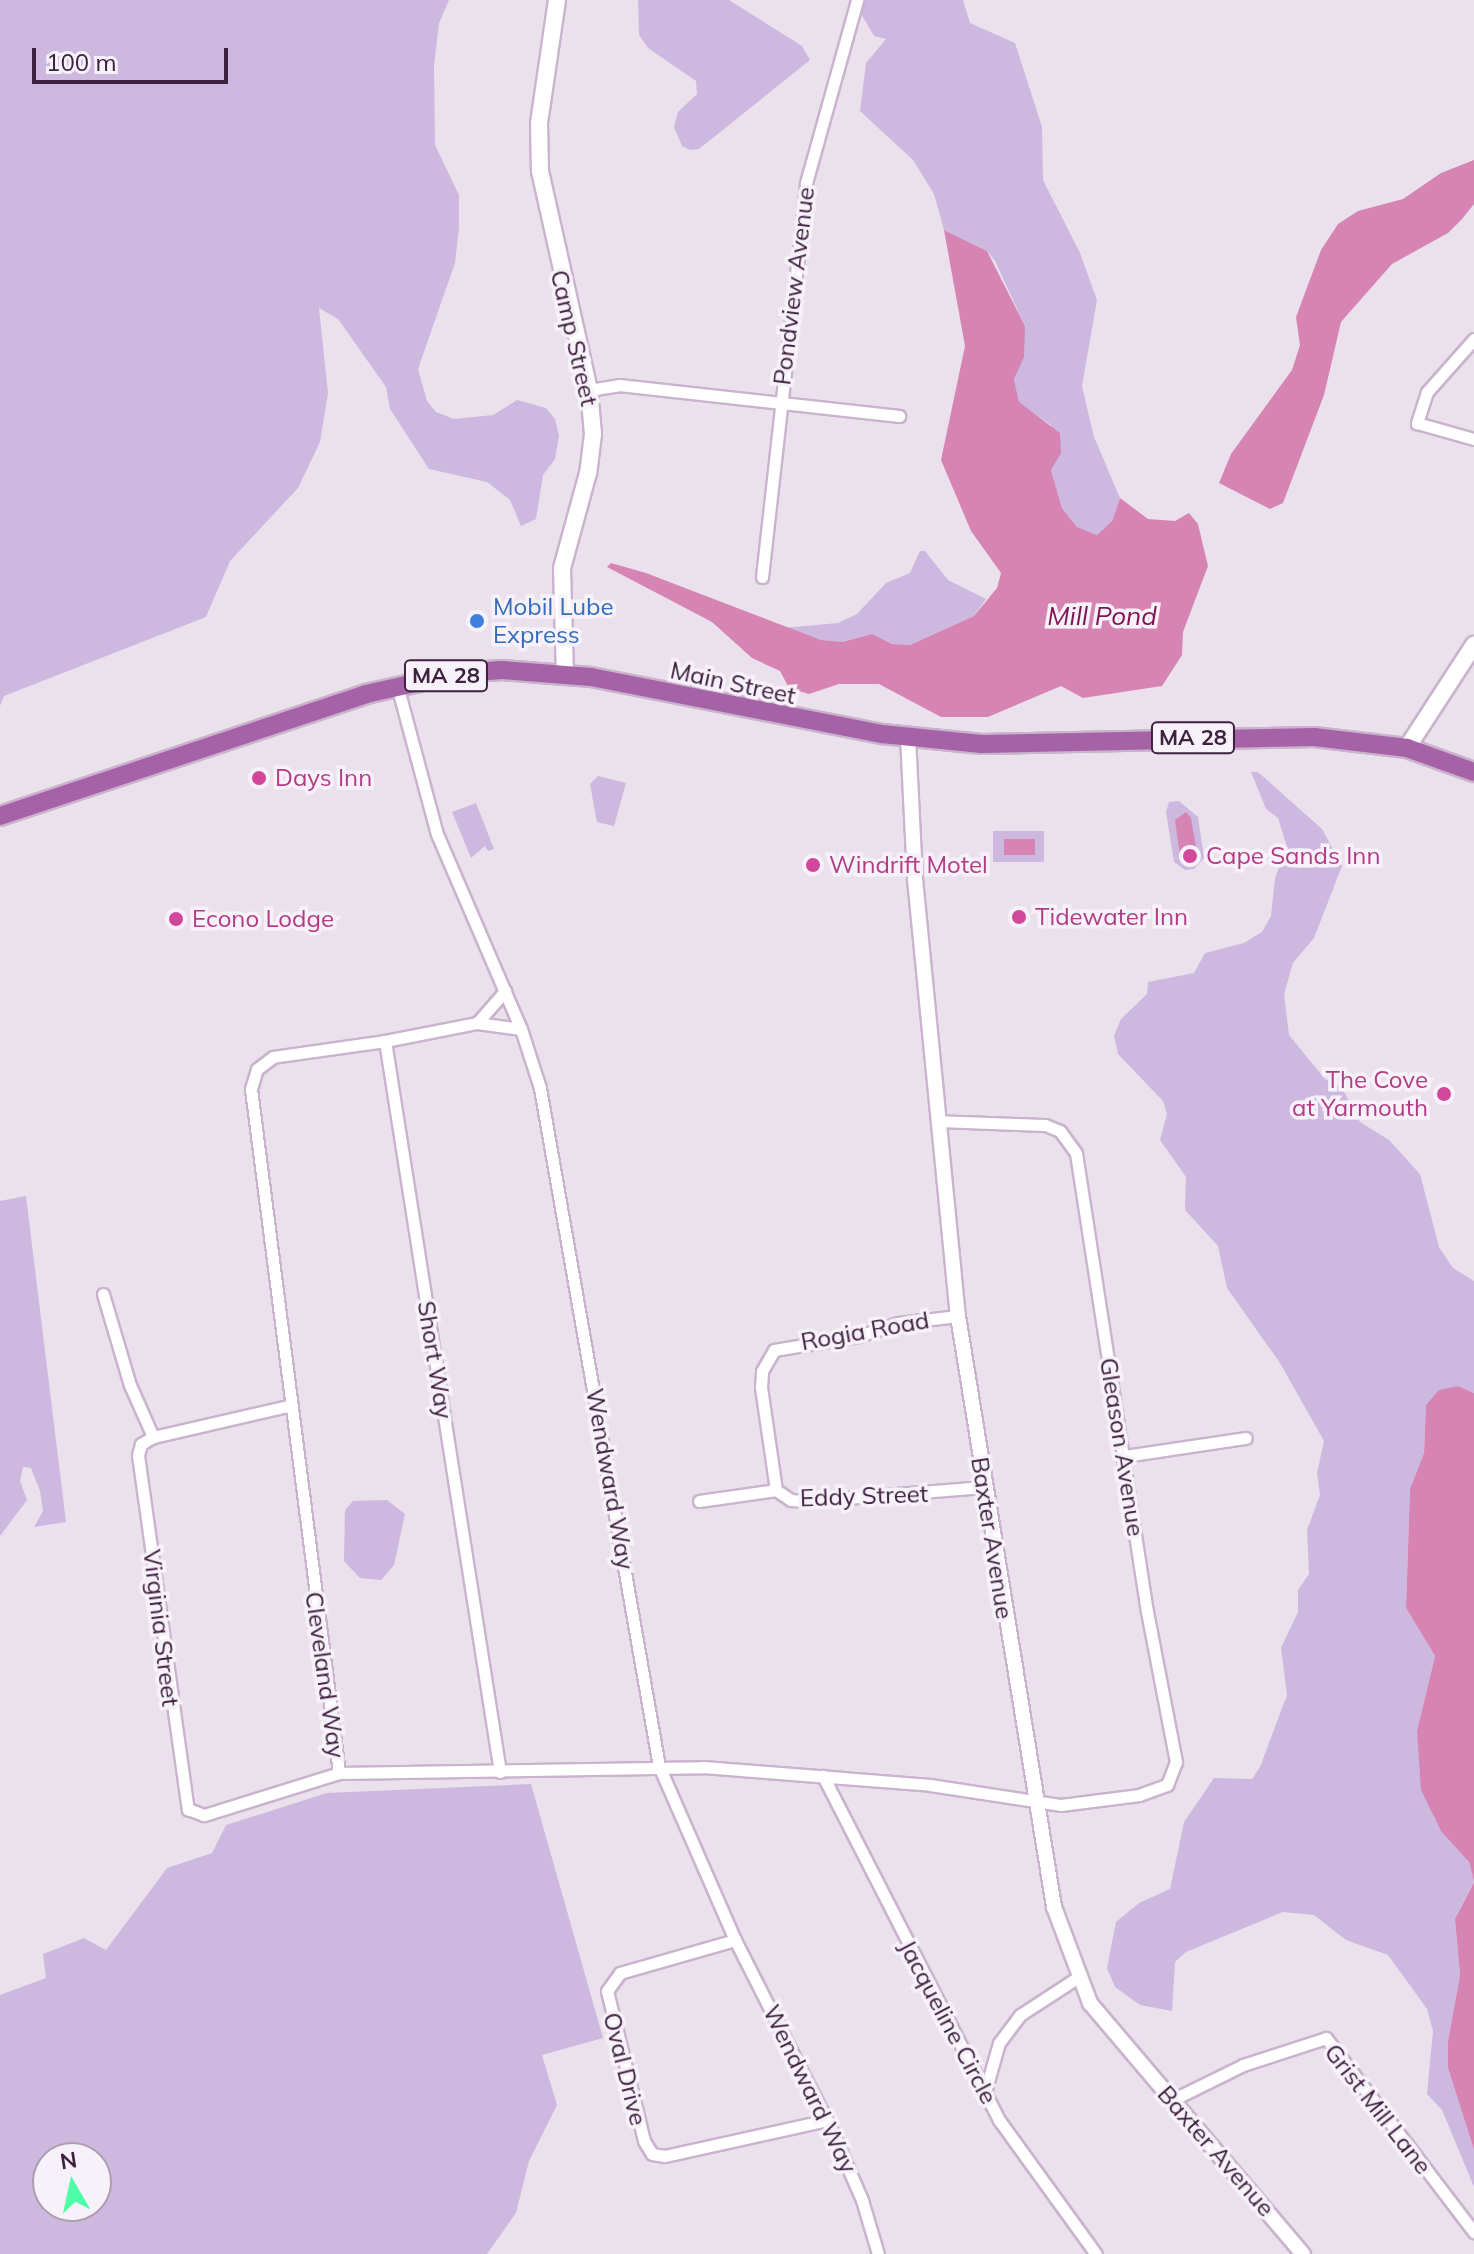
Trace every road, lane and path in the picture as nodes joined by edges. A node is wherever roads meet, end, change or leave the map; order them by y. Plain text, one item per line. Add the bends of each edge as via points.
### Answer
1 (557, 0) edge
2 (857, 0) edge
3 (1474, 339) edge
4 (589, 390) junction
5 (780, 402) junction
6 (899, 416) dead end
7 (1474, 439) edge
8 (762, 577) dead end
9 (1474, 645) edge
10 (565, 674) junction
11 (397, 685) junction
12 (908, 736) junction
13 (1407, 748) junction
14 (1474, 772) edge
15 (0, 816) edge
16 (505, 991) junction
17 (477, 1023) junction
18 (521, 1029) junction
19 (385, 1041) junction
20 (938, 1121) junction
21 (103, 1294) dead end
22 (958, 1316) junction
23 (292, 1405) junction
24 (153, 1437) junction
25 (1246, 1438) dead end
26 (1125, 1456) junction
27 (984, 1487) junction
28 (776, 1490) junction
29 (699, 1501) dead end
30 (1176, 1762) joint
31 (659, 1766) junction
32 (500, 1772) junction
33 (339, 1773) junction
34 (823, 1776) junction
35 (1032, 1800) junction
36 (735, 1940) junction
37 (1077, 1978) junction
38 (985, 2092) junction
39 (1172, 2100) junction
40 (827, 2120) junction
41 (1474, 2232) edge
42 (1297, 2253) edge
43 (876, 2254) edge
44 (1096, 2254) edge

1 - 4 main road, Camp Street via 539,124 539,161
2 - 5 street, Pondview Avenue via 806,183
3 - 7 street via 1427,392 1417,423
4 - 5 street via 619,385
4 - 10 main road, Camp Street via 593,434 588,473 560,587
5 - 6 street
5 - 8 street, Pondview Avenue
9 - 13 main road
10 - 11 main road, Main Street / MA 28 via 502,670
10 - 12 main road, Main Street / MA 28 via 814,724
11 - 15 main road, Main Street / MA 28
11 - 16 street, Wendward Way via 437,834
12 - 13 main road, Main Street / MA 28 via 1057,744 1314,737
12 - 20 street, Baxter Avenue via 915,879
13 - 14 main road, Main Street / MA 28
16 - 17 street
16 - 18 street, Wendward Way
17 - 18 street
17 - 19 street
18 - 31 street, Wendward Way via 554,1158
19 - 23 street, Cleveland Way via 273,1057 252,1076 252,1112
19 - 32 street, Short Way
20 - 22 street, Baxter Avenue
20 - 26 street, Gleason Avenue via 1024,1122 1063,1134 1076,1153
21 - 24 street via 130,1385
22 - 27 street, Baxter Avenue
22 - 28 street, Rogia Road via 898,1323 859,1336 774,1350 762,1371 761,1387
23 - 24 street
23 - 33 street, Cleveland Way
24 - 33 street, Virginia Street via 141,1444 138,1455 188,1809 204,1815 217,1812
25 - 26 street
26 - 30 street, Gleason Avenue
27 - 28 street, Eddy Street via 807,1501 791,1500
27 - 35 street, Baxter Avenue
28 - 29 street, Eddy Street
30 - 35 street, Cleveland Way via 1167,1785 1158,1791 1061,1805
31 - 32 street, Cleveland Way
31 - 34 street, Cleveland Way
31 - 36 street, Wendward Way
32 - 33 street, Cleveland Way
34 - 35 street, Cleveland Way
34 - 38 street, Jacqueline Circle
35 - 37 street, Baxter Avenue via 1054,1907
36 - 40 street, Wendward Way
36 - 40 street, Oval Drive via 620,1973 607,1991 644,2141 652,2154 665,2156
37 - 38 street via 1020,2015 999,2043
37 - 39 street, Baxter Avenue via 1107,2025
38 - 44 street, Jacqueline Circle
39 - 41 street, Grist Mill Lane via 1243,2065 1326,2038
39 - 42 street, Baxter Avenue
40 - 43 street, Wendward Way via 862,2200

